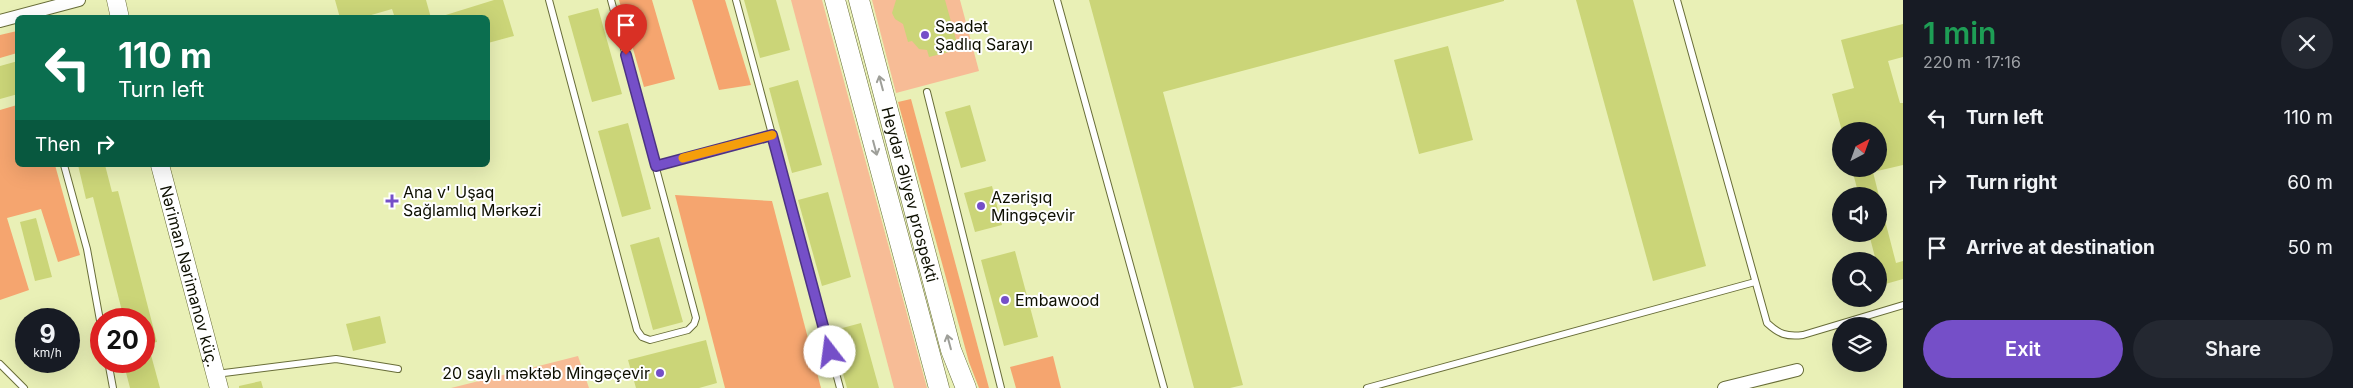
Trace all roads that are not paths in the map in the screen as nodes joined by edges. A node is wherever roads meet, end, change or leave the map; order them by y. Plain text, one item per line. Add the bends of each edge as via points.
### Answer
1 (79, 0) edge
2 (116, 0) edge
3 (550, 0) edge
4 (611, 0) edge
5 (736, 0) edge
6 (835, 0) edge
7 (859, 0) edge
8 (1057, 0) edge
9 (1677, 0) edge
10 (23, 15) edge
11 (119, 15) edge
12 (15, 17) edge
13 (0, 21) edge
14 (927, 92) dead end
15 (772, 135) junction
16 (656, 166) junction
17 (65, 167) edge
18 (161, 167) edge
19 (1755, 282) junction
20 (1903, 305) edge
21 (98, 308) edge
22 (0, 364) edge
23 (398, 369) dead end
24 (1797, 370) dead end
25 (110, 373) edge
26 (217, 381) edge
27 (24, 388) edge
28 (113, 388) edge
29 (840, 388) edge
30 (939, 388) edge
31 (966, 388) edge
32 (1001, 388) edge
33 (1164, 388) edge
34 (1367, 388) edge
35 (1724, 388) edge

1 - 10 street
2 - 11 street
3 - 16 lane via 637,330 650,340 688,330 696,318
4 - 16 lane
5 - 15 lane
6 -> 30 main road, Heydər Əliyev prospekti
31 -> 7 main road, Heydər Əliyev prospekti via 952,350
8 - 33 lane
9 - 19 lane
12 - 13 street
14 - 32 lane
15 - 16 lane
15 - 29 lane
17 - 21 lane via 87,250
18 - 26 street, Nəriman Nərimanov küç.
19 - 20 lane via 1767,323 1776,332 1788,336 1803,335
19 - 34 lane
22 - 27 lane
23 - 26 lane via 336,359
24 - 35 street
25 - 28 lane

